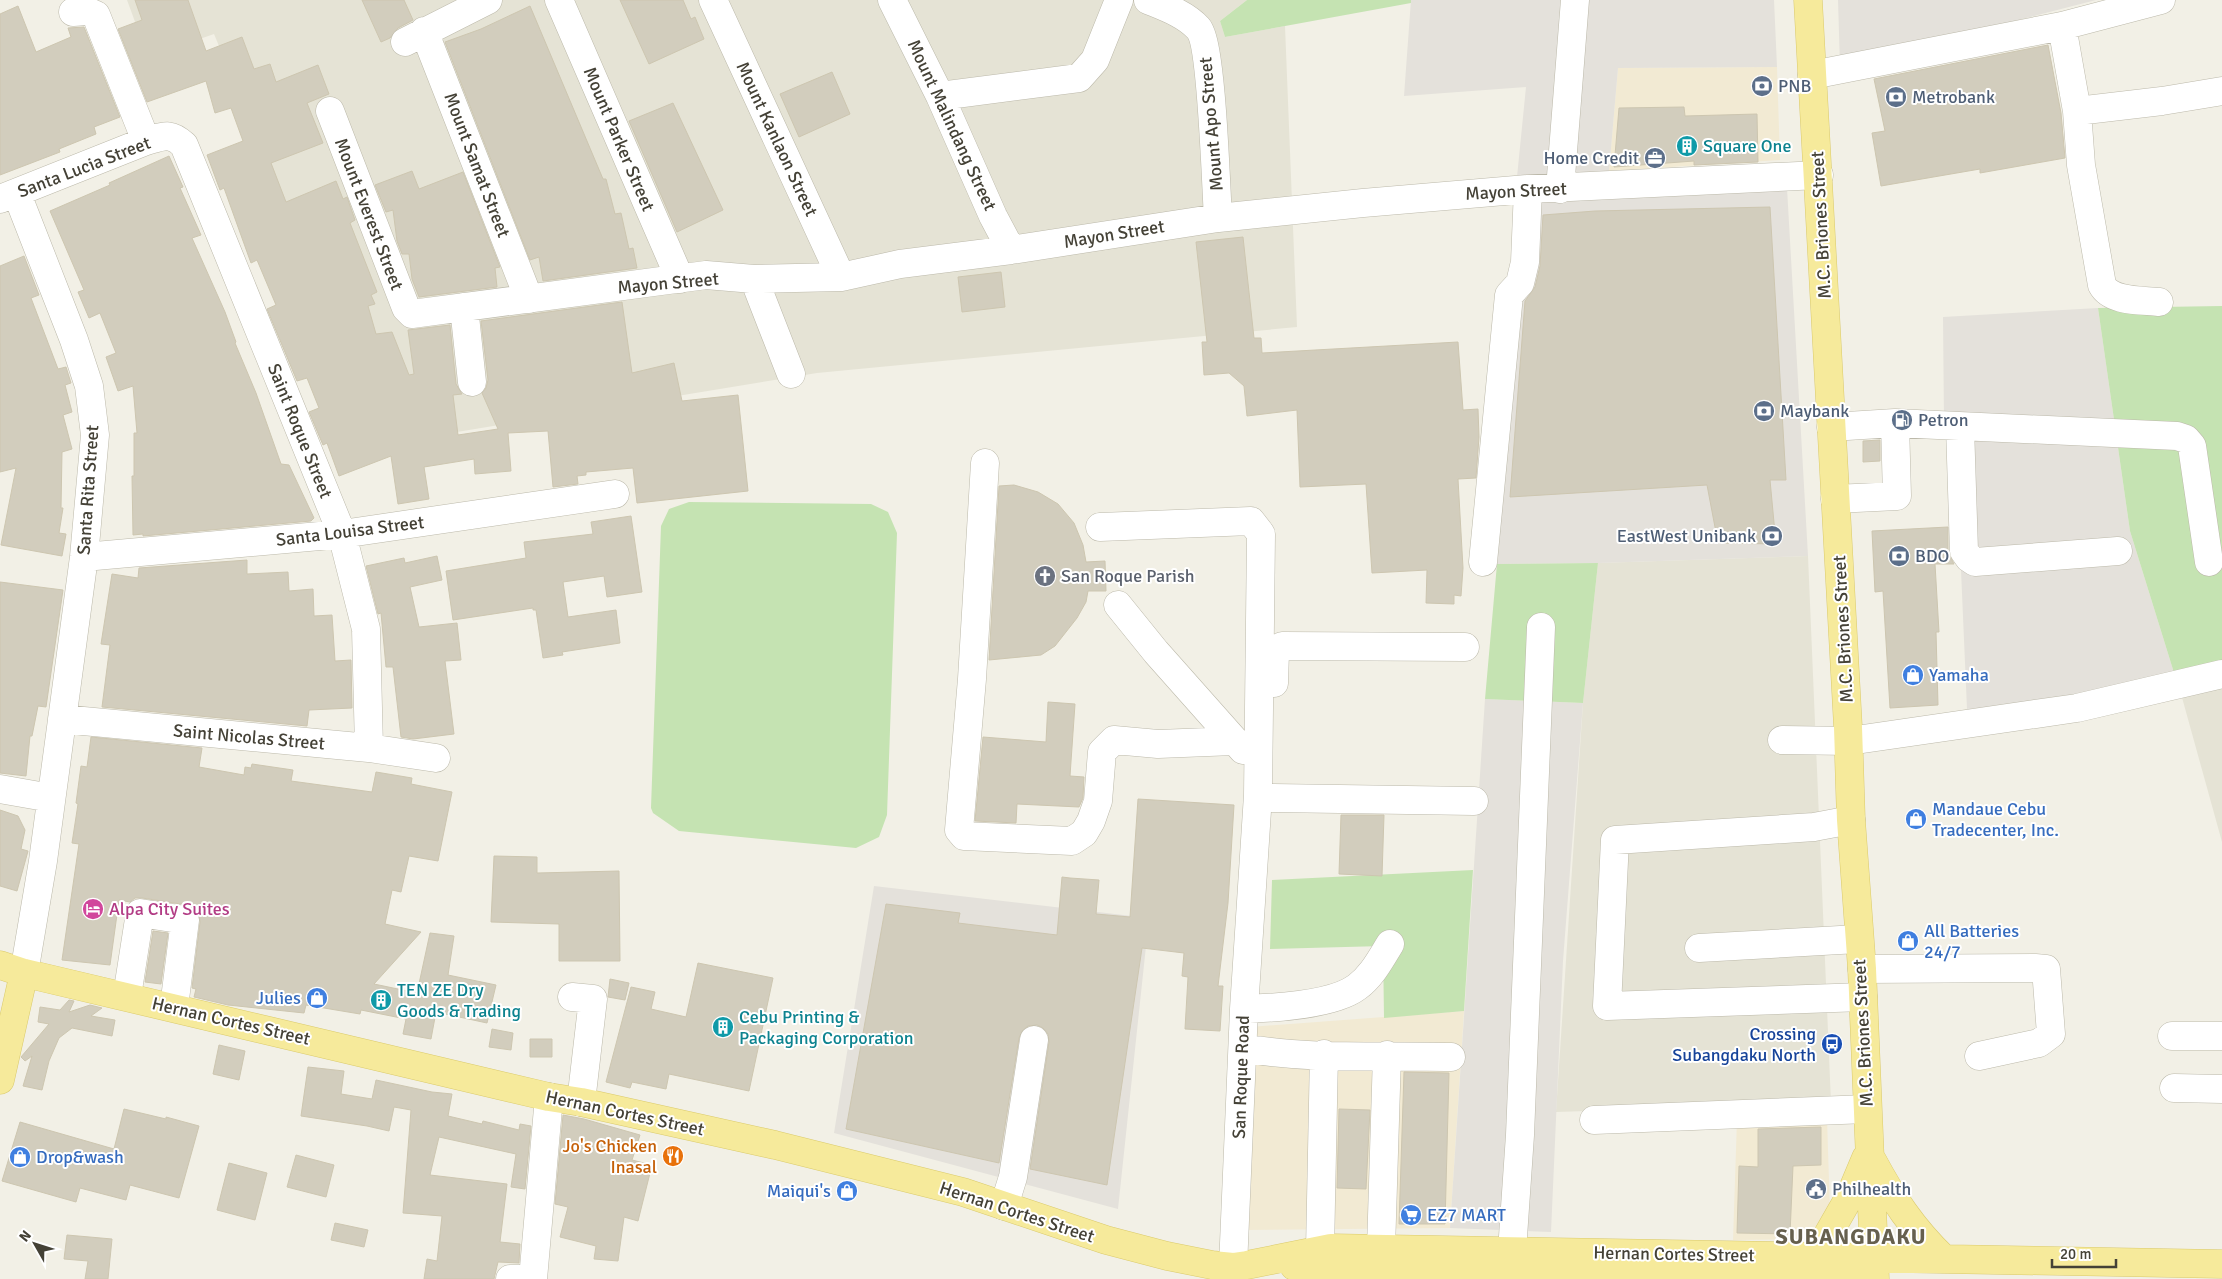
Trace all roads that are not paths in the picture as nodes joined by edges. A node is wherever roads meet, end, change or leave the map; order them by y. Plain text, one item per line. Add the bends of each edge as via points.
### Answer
1 (488, 0) edge
2 (559, 0) edge
3 (713, 0) edge
4 (892, 0) edge
5 (1119, 0) edge
6 (1148, 0) edge
7 (1575, 0) edge
8 (1808, 0) edge
9 (2161, 0) edge
10 (73, 12) dead end
11 (2062, 26) junction
12 (1812, 75) junction
13 (2222, 91) edge
14 (940, 96) junction
15 (330, 111) dead end
16 (2077, 111) junction
17 (157, 138) junction
18 (1819, 174) junction
19 (1528, 189) junction
20 (1560, 189) junction
21 (9, 196) edge
22 (1218, 218) junction
23 (1011, 250) junction
24 (841, 277) junction
25 (680, 279) junction
26 (754, 279) junction
27 (529, 299) junction
28 (2159, 302) dead end
29 (464, 307) junction
30 (412, 314) joint
31 (791, 374) dead end
32 (472, 382) dead end
33 (1895, 423) junction
34 (1831, 427) junction
35 (1960, 427) junction
36 (985, 463) dead end
37 (614, 494) dead end
38 (1835, 499) junction
39 (1100, 527) dead end
40 (342, 534) junction
41 (2118, 551) dead end
42 (84, 558) junction
43 (1483, 562) dead end
44 (2209, 562) dead end
45 (1118, 605) dead end
46 (1541, 627) dead end
47 (1465, 648) dead end
48 (2222, 674) edge
49 (62, 719) junction
50 (1782, 740) dead end
51 (1234, 741) junction
52 (1849, 741) junction
53 (369, 748) junction
54 (436, 758) dead end
55 (1259, 767) junction
56 (0, 789) edge
57 (52, 798) junction
58 (1273, 798) junction
59 (1474, 801) dead end
60 (1851, 820) junction
61 (1858, 939) junction
62 (1390, 944) dead end
63 (1699, 948) dead end
64 (12, 969) edge
65 (1862, 969) junction
66 (127, 996) junction
67 (572, 997) dead end
68 (1863, 998) junction
69 (174, 1008) junction
70 (1251, 1009) junction
71 (2172, 1036) dead end
72 (2222, 1036) edge
73 (1034, 1040) dead end
74 (1243, 1048) junction
75 (1324, 1054) junction
76 (1386, 1055) junction
77 (1979, 1056) dead end
78 (1451, 1057) dead end
79 (0, 1080) edge
80 (2174, 1088) dead end
81 (2222, 1089) edge
82 (549, 1097) junction
83 (581, 1102) junction
84 (1867, 1109) junction
85 (1594, 1120) dead end
86 (1868, 1152) junction
87 (1004, 1206) junction
88 (1381, 1249) junction
89 (1512, 1251) junction
90 (1815, 1257) junction
91 (1325, 1259) junction
92 (1944, 1259) junction
93 (2222, 1264) edge
94 (1226, 1269) edge
95 (1873, 1272) edge
96 (510, 1279) edge
97 (521, 1279) edge
98 (533, 1279) edge
99 (1297, 1279) edge

1 - 27 street, Mount Samat Street via 414,36
2 - 25 street, Mount Parker Street
3 - 24 street, Mount Kanlaon Street
4 - 14 street, Mount Malindang Street
5 - 14 street via 1095,60 1079,78
6 - 22 street, Mount Apo Street via 1178,13 1199,29 1207,56
7 - 20 street
8 - 12 main road, M.C. Briones Street
9 - 11 street
10 - 17 street via 87,11 96,15
11 - 12 street
11 - 16 street
12 - 18 main road, M.C. Briones Street
13 - 16 street
14 - 23 street, Mount Malindang Street
15 - 30 street, Mount Everest Street via 406,308
16 - 28 street via 2082,165 2102,284 2106,292 2114,296
17 - 21 street, Santa Lucia Street
17 - 40 street, Saint Roque Street via 177,138 184,145
18 - 20 street, Mayon Street
18 - 34 main road, M.C. Briones Street
19 - 20 street, Mayon Street
19 - 22 street, Mayon Street
19 - 43 street via 1525,262 1520,283 1509,295
21 - 42 street, Santa Rita Street via 74,340 89,386 95,435
22 - 23 street, Mayon Street
23 - 24 street, Mayon Street via 900,264
24 - 26 street, Mayon Street
25 - 26 street, Mayon Street via 706,275
25 - 27 street, Mayon Street
26 - 31 street
27 - 29 street, Mayon Street
29 - 30 street, Mayon Street
29 - 32 street
33 - 34 street
33 - 35 street
33 - 38 street via 1897,496
34 - 38 main road, M.C. Briones Street
35 - 41 street via 1964,551 1968,558 1976,562
35 - 44 street via 2177,436 2186,439 2192,446
36 - 51 street via 959,830 964,836 1072,841 1084,833 1091,821 1098,801 1102,752 1114,740 1158,744
37 - 40 street, Santa Louisa Street
38 - 52 main road, M.C. Briones Street
39 - 55 street, San Roque Road via 1251,521 1261,534
40 - 42 street, Santa Louisa Street
40 - 53 street, Saint Roque Street via 366,629
42 - 49 street, Santa Rita Street
45 - 51 street
46 - 89 street
47 - 58 street via 1282,646 1275,651
48 - 52 street via 2077,708
49 - 53 street, Saint Nicolas Street
49 - 57 street, Santa Rita Street
50 - 52 street
51 - 55 street
52 - 60 main road, M.C. Briones Street
53 - 54 street, Saint Nicolas Street
55 - 70 street, San Roque Road via 1252,887
56 - 57 street
57 - 64 street, Santa Rita Street
58 - 59 street
58 - 70 street
60 - 61 main road, M.C. Briones Street
60 - 68 street via 1814,826 1615,840 1607,1006
61 - 63 street
61 - 65 main road, M.C. Briones Street
62 - 70 street via 1373,971 1356,988 1328,1000
64 - 66 main road, Hernan Cortes Street
64 - 79 main road
65 - 68 main road, M.C. Briones Street
65 - 77 street via 2046,969 2051,1034 2039,1043
66 - 69 main road, Hernan Cortes Street
66 - 69 street via 140,912 185,920
67 - 83 street via 593,998
68 - 84 main road, M.C. Briones Street
69 - 82 main road, Hernan Cortes Street
70 - 74 street, San Roque Road
71 - 72 street
73 - 87 street via 1013,1176
74 - 75 street
74 - 94 street, San Roque Road
75 - 76 street
75 - 91 street
76 - 78 street
76 - 88 street
80 - 81 street
82 - 83 main road, Hernan Cortes Street
82 - 98 street
83 - 87 main road, Hernan Cortes Street via 963,1192
84 - 85 street
84 - 86 main road, M.C. Briones Street
86 - 90 main road via 1850,1196
86 - 92 main road via 1905,1217
86 - 95 main road, M.C. Briones Street
87 - 94 main road, Hernan Cortes Street via 1106,1240
88 - 89 main road, Hernan Cortes Street
88 - 91 main road, Hernan Cortes Street via 1331,1248
89 - 90 main road, Hernan Cortes Street
90 - 95 main road, Hernan Cortes Street
91 - 94 main road, Hernan Cortes Street
91 - 95 main road, Hernan Cortes Street
92 - 93 main road, Hernan Cortes Street
92 - 95 main road, Hernan Cortes Street
94 - 99 main road, Hernan Cortes Street
96 - 97 street

